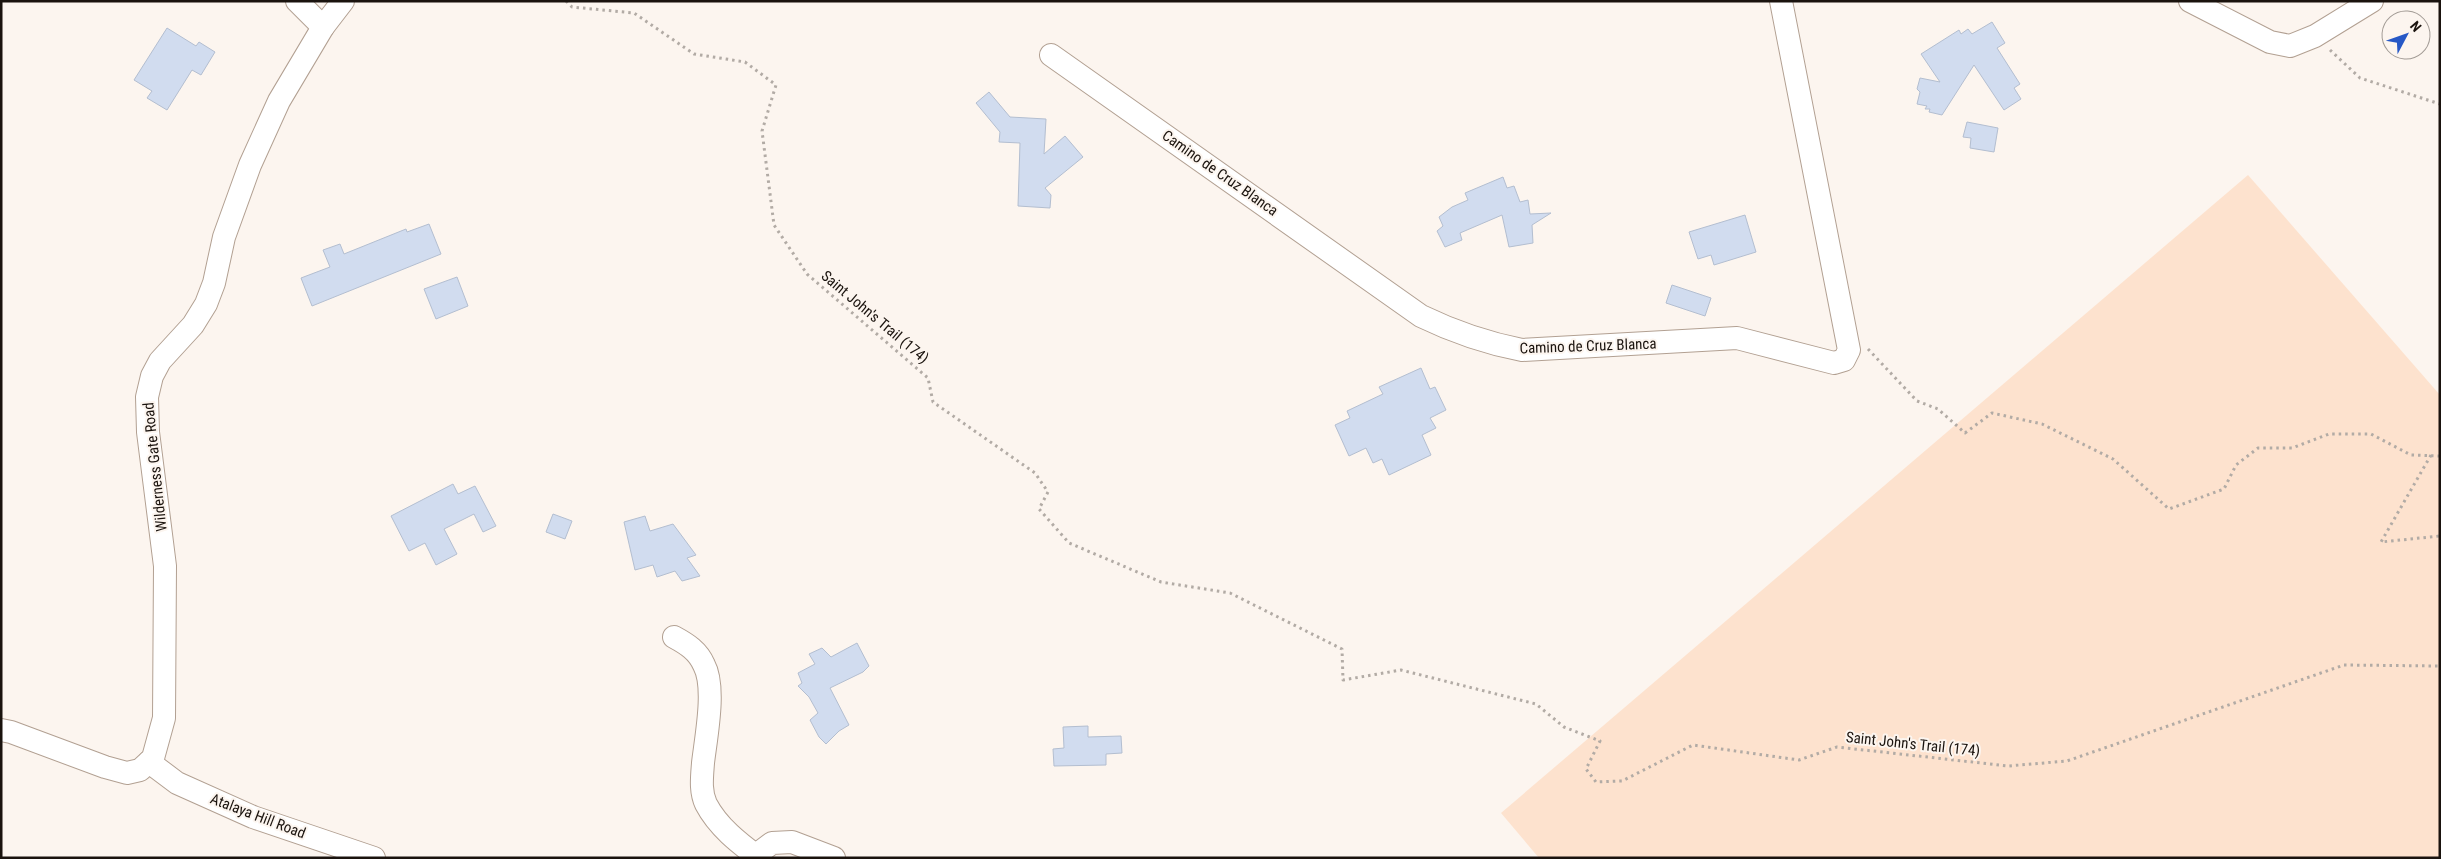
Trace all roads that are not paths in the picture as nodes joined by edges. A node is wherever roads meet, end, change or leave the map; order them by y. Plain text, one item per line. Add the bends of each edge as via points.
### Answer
1 (296, 1) edge
2 (343, 1) edge
3 (1781, 1) edge
4 (2190, 1) edge
5 (2372, 1) edge
6 (323, 27) junction
7 (1051, 55) dead end
8 (674, 637) dead end
9 (1, 730) edge
10 (149, 762) junction
11 (758, 856) edge
12 (374, 858) edge
13 (834, 858) edge

1 - 6 street
2 - 6 street, Wilderness Gate Road
3 - 7 street, Camino de Cruz Blanca via 1846,327 1849,350 1844,360 1834,363 1737,338 1522,350 1454,332 1422,316
4 - 5 street via 2270,42 2290,46 2315,36
6 - 10 street, Wilderness Gate Road via 279,102 250,165 224,237 206,304 193,325 160,361 152,376 147,398 148,424 165,566 165,605 164,718 157,749
8 - 11 street via 690,646 705,665 709,702 701,786 706,803 718,822
9 - 10 street via 127,773 140,770
10 - 12 street, Atalaya Hill Road via 177,784 252,816
11 - 13 street via 772,844 792,842

